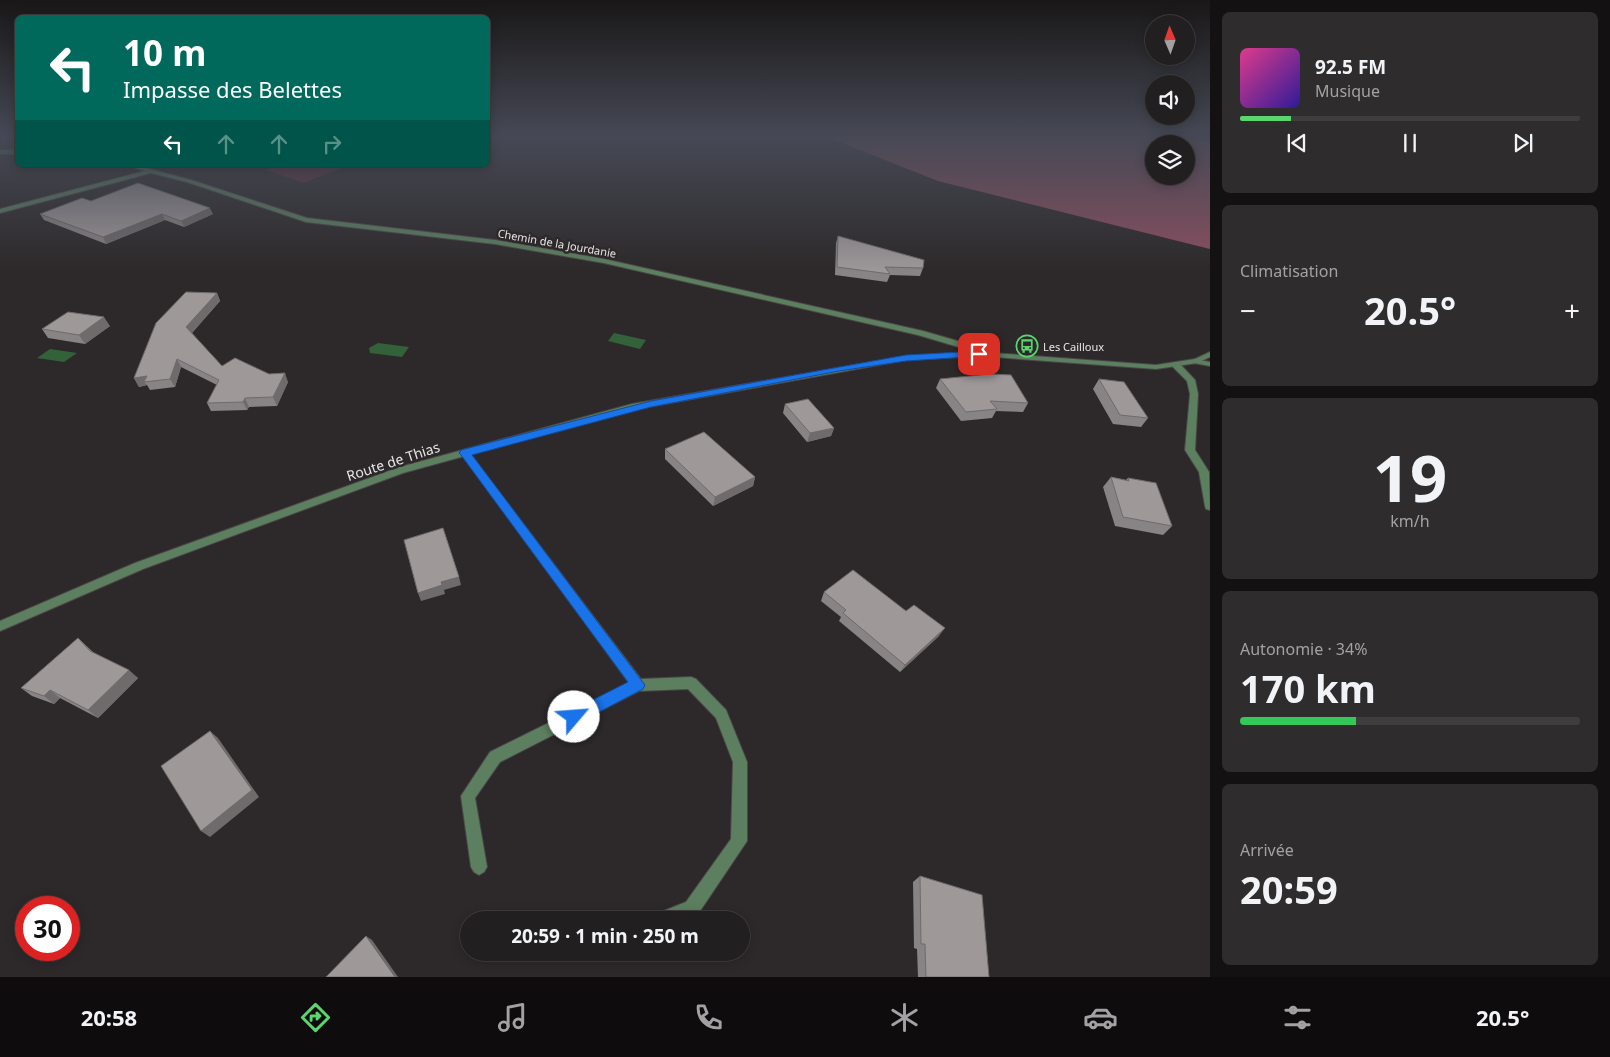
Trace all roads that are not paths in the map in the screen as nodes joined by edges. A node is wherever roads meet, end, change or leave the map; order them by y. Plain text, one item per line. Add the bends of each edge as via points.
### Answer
1 (116, 181) edge
2 (187, 181) edge
3 (0, 211) edge
4 (979, 354) junction
5 (1210, 354) edge
6 (1197, 361) junction
7 (1210, 364) edge
8 (1176, 366) junction
9 (465, 453) junction
10 (1210, 506) edge
11 (0, 626) edge
12 (638, 685) junction
13 (479, 867) dead end
14 (684, 911) edge

1 - 3 street
2 - 4 street, Chemin de la Jourdanie via 306,220 495,242 604,261 920,332 965,346
4 - 8 street, Route de Thias
4 - 9 street, Route de Thias via 906,358 839,368 651,404
5 - 6 street
6 - 7 street
6 - 8 street, Route de Thias
8 - 10 street via 1191,380 1194,394 1190,450 1204,472
9 - 11 street, Route de Thias via 400,470 139,566
9 - 12 street
12 - 13 street via 494,757 468,796
12 - 14 street via 691,683 721,714 740,762 739,841 692,908

